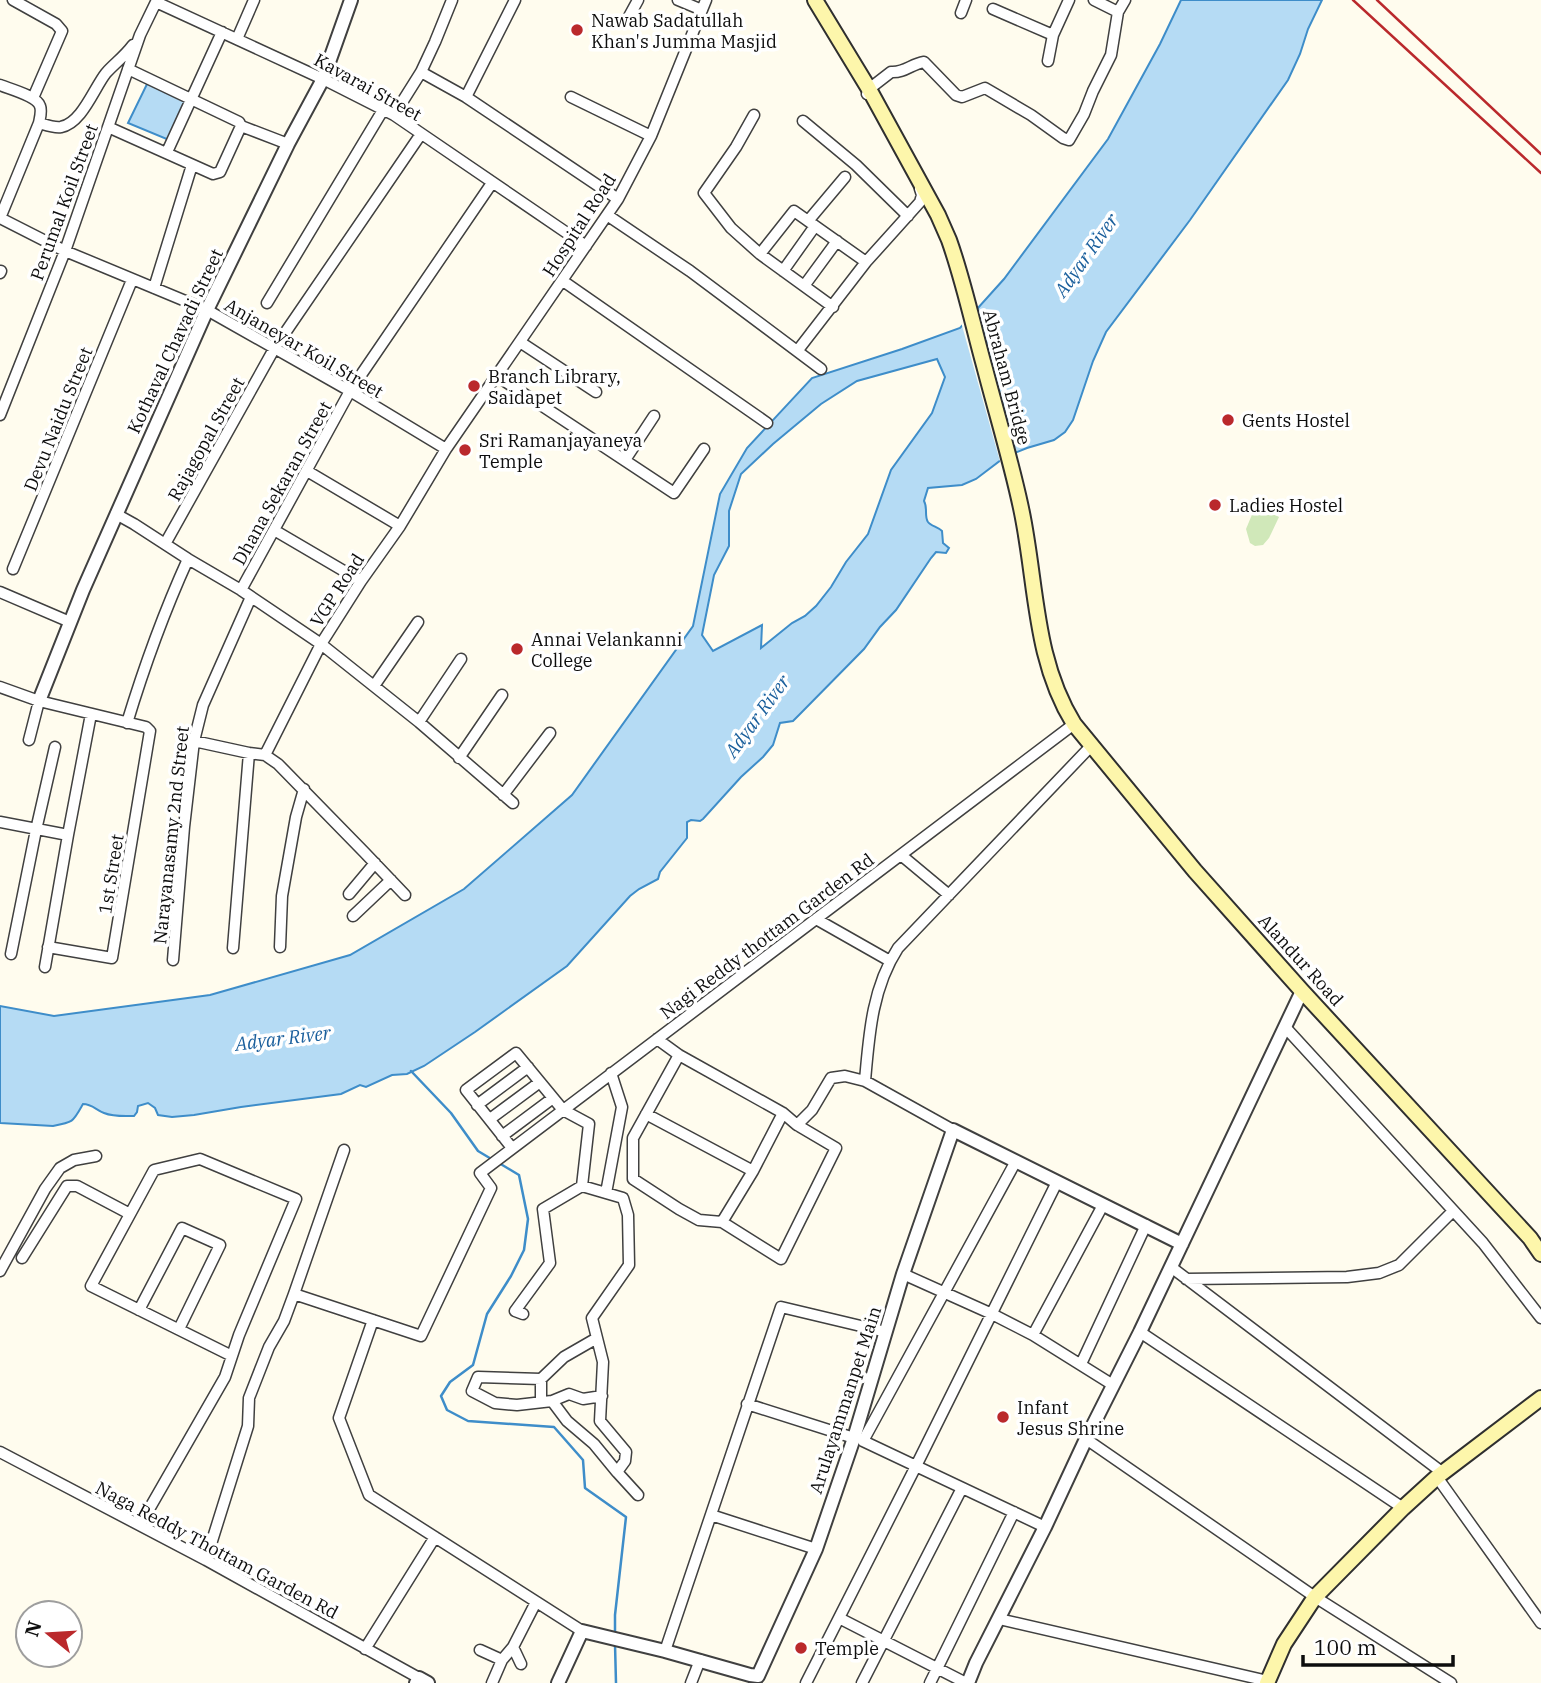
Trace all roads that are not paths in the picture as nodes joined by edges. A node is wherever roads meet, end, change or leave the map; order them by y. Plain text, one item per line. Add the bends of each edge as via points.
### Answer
1 (13, 0) edge
2 (254, 0) edge
3 (351, 0) edge
4 (452, 0) edge
5 (515, 0) edge
6 (638, 0) edge
7 (678, 0) edge
8 (815, 0) edge
9 (966, 0) edge
10 (1069, 0) edge
11 (1094, 0) edge
12 (1125, 0) edge
13 (157, 1) edge
14 (704, 5) edge
15 (993, 9) dead end
16 (1118, 12) junction
17 (961, 13) dead end
18 (626, 22) dead end
19 (222, 32) junction
20 (140, 35) junction
21 (1054, 35) junction
22 (237, 39) junction
23 (1048, 61) dead end
24 (128, 69) junction
25 (421, 72) junction
26 (323, 79) junction
27 (0, 85) edge
28 (873, 96) junction
29 (466, 97) junction
30 (571, 97) dead end
31 (33, 98) junction
32 (191, 100) junction
33 (383, 110) junction
34 (394, 115) junction
35 (754, 115) dead end
36 (803, 121) dead end
37 (39, 123) junction
38 (242, 126) junction
39 (108, 127) junction
40 (421, 134) junction
41 (650, 136) junction
42 (288, 144) junction
43 (167, 152) junction
44 (192, 165) junction
45 (845, 177) dead end
46 (492, 183) junction
47 (618, 199) junction
48 (607, 215) junction
49 (908, 216) junction
50 (0, 218) edge
51 (812, 223) junction
52 (837, 241) junction
53 (586, 246) junction
54 (65, 251) junction
55 (760, 254) junction
56 (866, 262) junction
57 (783, 271) junction
58 (132, 280) junction
59 (563, 281) junction
60 (804, 286) junction
61 (154, 288) junction
62 (267, 303) dead end
63 (833, 307) junction
64 (207, 310) junction
65 (520, 342) junction
66 (274, 349) junction
67 (798, 350) junction
68 (821, 369) dead end
69 (497, 376) junction
70 (350, 391) junction
71 (596, 392) dead end
72 (2, 402) edge
73 (0, 415) edge
74 (654, 416) dead end
75 (767, 423) dead end
76 (446, 449) junction
77 (704, 449) dead end
78 (625, 460) junction
79 (307, 471) junction
80 (116, 514) junction
81 (400, 526) junction
82 (274, 530) junction
83 (165, 544) junction
84 (188, 559) junction
85 (13, 569) dead end
86 (361, 581) junction
87 (241, 590) junction
88 (0, 592) edge
89 (251, 597) junction
90 (70, 622) junction
91 (418, 622) dead end
92 (321, 644) junction
93 (461, 659) dead end
94 (1051, 678) joint
95 (374, 686) junction
96 (0, 687) edge
97 (502, 695) dead end
98 (39, 701) junction
99 (91, 714) junction
100 (419, 722) junction
101 (127, 723) junction
102 (1074, 724) junction
103 (550, 733) dead end
104 (29, 740) dead end
105 (194, 741) junction
106 (1091, 745) junction
107 (55, 747) dead end
108 (249, 753) junction
109 (265, 755) junction
110 (459, 758) junction
111 (304, 789) junction
112 (503, 795) junction
113 (513, 803) dead end
114 (0, 822) edge
115 (36, 830) junction
116 (68, 835) junction
117 (901, 855) junction
118 (375, 863) junction
119 (391, 880) junction
120 (349, 894) dead end
121 (405, 895) dead end
122 (949, 895) junction
123 (353, 916) dead end
124 (816, 919) junction
125 (48, 947) junction
126 (280, 947) dead end
127 (233, 948) dead end
128 (11, 954) dead end
129 (113, 958) junction
130 (125, 960) dead end
131 (173, 960) dead end
132 (890, 961) junction
133 (45, 967) dead end
134 (1301, 991) junction
135 (1285, 1027) junction
136 (657, 1039) junction
137 (679, 1055) junction
138 (528, 1067) junction
139 (611, 1073) junction
140 (865, 1081) junction
141 (540, 1082) junction
142 (553, 1098) junction
143 (477, 1105) junction
144 (563, 1110) junction
145 (783, 1113) junction
146 (646, 1114) junction
147 (489, 1119) junction
148 (797, 1125) junction
149 (953, 1130) junction
150 (502, 1136) junction
151 (512, 1148) junction
152 (344, 1150) dead end
153 (96, 1156) dead end
154 (1016, 1161) junction
155 (753, 1171) junction
156 (1057, 1182) junction
157 (582, 1186) junction
158 (606, 1193) junction
159 (1103, 1205) junction
160 (1453, 1211) junction
161 (130, 1214) junction
162 (722, 1222) junction
163 (1146, 1226) junction
164 (1182, 1244) junction
165 (1541, 1254) edge
166 (22, 1258) dead end
167 (1171, 1267) junction
168 (0, 1271) edge
169 (903, 1274) junction
170 (1186, 1279) junction
171 (945, 1292) junction
172 (294, 1294) junction
173 (139, 1310) junction
174 (523, 1314) dead end
175 (992, 1314) junction
176 (1541, 1318) edge
177 (373, 1320) junction
178 (179, 1329) junction
179 (886, 1332) junction
180 (1140, 1332) junction
181 (1033, 1335) junction
182 (597, 1338) junction
183 (232, 1356) junction
184 (1081, 1364) junction
185 (541, 1379) junction
186 (1113, 1385) junction
187 (602, 1396) junction
188 (1541, 1398) edge
189 (552, 1401) junction
190 (541, 1402) junction
191 (747, 1404) junction
192 (858, 1439) junction
193 (1086, 1439) junction
194 (0, 1451) edge
195 (916, 1466) junction
196 (617, 1472) junction
197 (1440, 1475) junction
198 (962, 1488) junction
199 (638, 1495) dead end
200 (1403, 1508) junction
201 (1014, 1512) junction
202 (711, 1514) junction
203 (140, 1525) junction
204 (1045, 1527) junction
205 (435, 1537) junction
206 (816, 1549) junction
207 (206, 1560) junction
208 (1315, 1597) junction
209 (536, 1602) junction
210 (839, 1618) junction
211 (999, 1619) junction
212 (1541, 1623) edge
213 (582, 1631) junction
214 (884, 1640) junction
215 (513, 1647) junction
216 (365, 1649) junction
217 (480, 1650) dead end
218 (665, 1651) junction
219 (502, 1660) junction
220 (701, 1660) junction
221 (521, 1664) dead end
222 (938, 1668) junction
223 (755, 1679) edge
224 (421, 1681) edge
225 (1268, 1682) edge
226 (492, 1683) edge
227 (558, 1683) edge
228 (691, 1683) edge
229 (806, 1683) edge
230 (862, 1683) edge
231 (930, 1683) edge
232 (967, 1683) edge
233 (1451, 1683) edge

1 - 31 street via 62,31
2 - 22 street
3 - 26 street, Kothaval Chavadi Street
4 - 25 street
5 - 29 street
6 - 18 street
7 - 14 street
8 - 28 main road
9 - 17 street
10 - 21 street
11 - 16 street
12 - 16 street
13 - 19 street, Kavarai Street
13 - 20 street, Perumal Koil Street
14 - 41 street, Hospital Road
15 - 21 street
16 - 28 street via 1111,55 1069,139 985,88 956,95 924,62 900,73 891,72
19 - 22 street, Kavarai Street
19 - 32 street
20 - 24 street, Perumal Koil Street
20 - 37 street via 72,121 62,127
21 - 23 street
22 - 26 street, Kavarai Street
24 - 32 street
24 - 39 street, Perumal Koil Street
25 - 29 street
25 - 34 street
26 - 33 street, Kavarai Street
26 - 42 street, Kothaval Chavadi Street
27 - 31 street
28 - 49 street via 866,96 922,195
28 - 94 main road, Abraham Bridge via 938,215 953,252 1022,510 1039,630
29 - 47 street
30 - 41 street
31 - 37 street via 41,109
32 - 38 street
32 - 43 street
33 - 34 street, Kavarai Street
33 - 62 street
34 - 40 street, Kavarai Street
35 - 55 street via 704,193 731,228
36 - 49 street
37 - 50 street
38 - 42 street
38 - 44 street via 220,173
39 - 43 street
39 - 54 street, Perumal Koil Street
40 - 46 street, Kavarai Street
40 - 66 street, Rajagopal Street
41 - 47 street, Hospital Road
42 - 64 street, Kothaval Chavadi Street
43 - 44 street
44 - 61 street
45 - 51 street
46 - 53 street, Kavarai Street
46 - 70 street, Dhana Sekaran Street
47 - 48 street, Hospital Road
48 - 53 street, Hospital Road
48 - 67 street
49 - 56 street
50 - 54 street, Anjaneyar Koil Street
51 - 52 street
51 - 55 street via 794,211
51 - 57 street
52 - 56 street
52 - 60 street
53 - 59 street, Hospital Road
54 - 58 street, Anjaneyar Koil Street
54 - 72 street, Perumal Koil Street
55 - 57 street
56 - 63 street
57 - 60 street
58 - 61 street, Anjaneyar Koil Street
58 - 85 street, Devu Naidu Street
59 - 65 street, Hospital Road
59 - 75 street
60 - 63 street
61 - 64 street, Anjaneyar Koil Street
63 - 67 street
64 - 66 street, Anjaneyar Koil Street
64 - 80 street, Kothaval Chavadi Street
65 - 69 street, Hospital Road
65 - 71 street
66 - 70 street, Anjaneyar Koil Street
66 - 83 street, Rajagopal Street
67 - 68 street
69 - 76 street, Hospital Road
69 - 78 street
70 - 76 street, Anjaneyar Koil Street
70 - 79 street, Dhana Sekaran Street
72 - 73 street, Perumal Koil Street
74 - 78 street
76 - 81 street, VGP Road
77 - 78 street via 674,493
79 - 81 street
79 - 82 street, Dhana Sekaran Street
80 - 83 street
80 - 90 street, Kothaval Chavadi Street
81 - 86 street, VGP Road
82 - 86 street
82 - 87 street, Dhana Sekaran Street
83 - 84 street
84 - 87 street
84 - 101 street
86 - 92 street, VGP Road
87 - 89 street
88 - 90 street
89 - 92 street
89 - 105 street, Narayanasamy 2nd Street via 203,705
90 - 98 street, Kothaval Chavadi Street
91 - 95 street
92 - 95 street
92 - 109 street, VGP Road
93 - 100 street
94 - 102 main road, Alandur Road
95 - 100 street
96 - 98 street
97 - 110 street
98 - 99 street
98 - 104 street
99 - 101 street
99 - 116 street
100 - 110 street
101 - 129 street, 1st Street via 150,731
102 - 106 main road, Alandur Road
102 - 117 street, Nagi Reddy thottam Garden Rd
103 - 112 street
105 - 108 street
105 - 131 street, Narayanasamy 2nd Street
106 - 122 street
106 - 134 main road, Alandur Road
107 - 115 street
108 - 109 street
108 - 127 street
109 - 111 street
110 - 112 street
111 - 118 street
111 - 126 street via 282,896
112 - 113 street
114 - 115 street
115 - 116 street
115 - 128 street
116 - 125 street
117 - 122 street
117 - 124 street, Nagi Reddy thottam Garden Rd
118 - 119 street
118 - 120 street
119 - 121 street
119 - 123 street
122 - 132 street
124 - 132 street
124 - 136 street, Nagi Reddy thottam Garden Rd
125 - 129 street
125 - 133 street
129 - 130 street
132 - 140 street via 872,1014
134 - 135 street
134 - 165 main road, Alandur Road
135 - 160 street
135 - 164 street
136 - 137 street
136 - 139 street, Nagi Reddy thottam Garden Rd
137 - 145 street
137 - 146 street
138 - 141 street
138 - 143 street
138 - 143 street via 516,1053 466,1090
139 - 144 street, Nagi Reddy thottam Garden Rd
139 - 158 street via 622,1107
140 - 148 street via 831,1078
140 - 149 street
141 - 142 street
141 - 147 street
142 - 144 street
142 - 150 street
143 - 147 street
144 - 151 street, Nagi Reddy thottam Garden Rd
144 - 157 street via 589,1124
145 - 148 street
145 - 155 street
146 - 155 street
146 - 162 street via 633,1138 633,1179 699,1220
147 - 150 street
148 - 162 street via 836,1148 781,1259
149 - 154 street
149 - 169 street, Arulayammanpet Main
150 - 151 street
151 - 177 street, Nagi Reddy thottam Garden Rd via 480,1173 491,1188 421,1336
152 - 172 street
153 - 168 street via 60,1168
154 - 156 street
154 - 171 street
155 - 162 street
156 - 159 street
156 - 175 street
157 - 158 street
157 - 174 street via 543,1209 550,1263 515,1311
158 - 182 street via 624,1198 629,1265 592,1318
159 - 163 street
159 - 181 street
160 - 170 street via 1399,1265 1379,1273
160 - 176 street
161 - 166 street via 77,1186 67,1186
161 - 173 street via 91,1286
161 - 183 street via 154,1170 200,1159 296,1199
163 - 164 street
163 - 184 street
164 - 167 street
167 - 170 street
167 - 180 street
169 - 171 street
169 - 179 street, Arulayammanpet Main
170 - 197 street
171 - 175 street
171 - 192 street
172 - 177 street
172 - 207 street via 249,1398 248,1426
173 - 178 street
173 - 178 street via 182,1228 220,1245
175 - 181 street
175 - 195 street
177 - 205 street via 340,1418 369,1495
178 - 183 street
179 - 191 street via 780,1307
179 - 192 street, Arulayammanpet Main
180 - 186 street
180 - 200 street
181 - 184 street
182 - 185 street via 564,1357
182 - 187 street via 603,1362
183 - 203 street via 225,1377
184 - 186 street
185 - 190 street
185 - 190 street via 478,1377 472,1391 495,1403
186 - 193 street
187 - 189 street via 583,1399 569,1394
187 - 196 street via 600,1421 626,1452
188 - 197 main road
189 - 190 street
189 - 196 street
191 - 192 street
191 - 202 street
192 - 195 street
192 - 206 street, Arulayammanpet Main
193 - 204 street
193 - 208 street
194 - 203 street, Naga Reddy Thottam Garden Rd
195 - 198 street
195 - 210 street
196 - 199 street
197 - 200 main road
197 - 212 street
198 - 201 street
198 - 214 street
200 - 208 main road
201 - 204 street
201 - 222 street
202 - 206 street
202 - 218 street
203 - 207 street, Naga Reddy Thottam Garden Rd
204 - 211 street
205 - 209 street
205 - 216 street
206 - 223 street, Arulayammanpet Main
207 - 216 street, Naga Reddy Thottam Garden Rd
208 - 225 main road via 1284,1644
208 - 233 street
209 - 213 street
209 - 215 street
210 - 214 street
210 - 229 street
211 - 225 street
211 - 232 street
213 - 218 street
213 - 227 street
214 - 222 street
214 - 230 street
215 - 219 street
215 - 221 street
216 - 224 street, Naga Reddy Thottam Garden Rd
217 - 219 street
218 - 220 street
219 - 226 street
220 - 223 street
220 - 228 street
222 - 231 street
222 - 232 street

